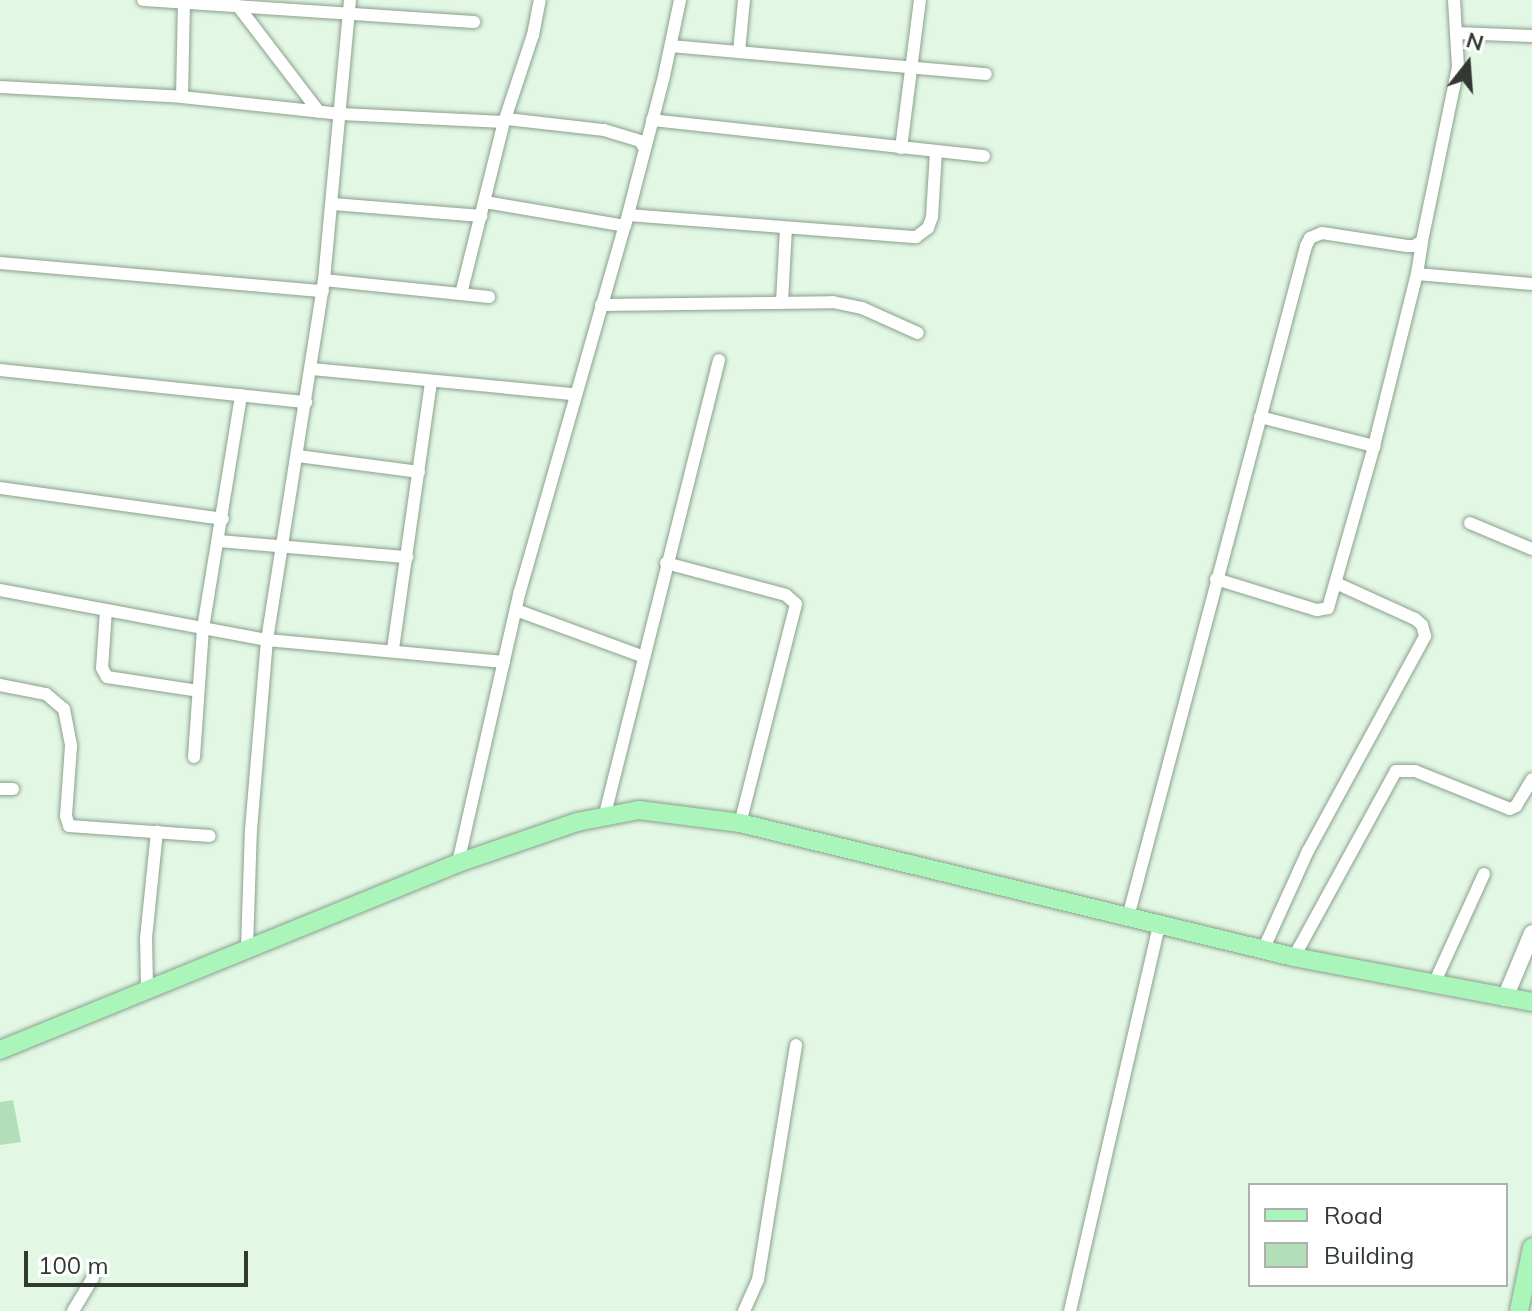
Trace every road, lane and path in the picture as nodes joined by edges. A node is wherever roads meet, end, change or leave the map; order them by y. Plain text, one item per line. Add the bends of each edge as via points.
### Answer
1 (143, 0) edge
2 (350, 0) edge
3 (540, 0) edge
4 (680, 0) edge
5 (744, 0) edge
6 (920, 0) edge
7 (1454, 0) edge
8 (184, 1) edge
9 (277, 4) edge
10 (238, 6) junction
11 (349, 14) junction
12 (474, 22) dead end
13 (1456, 33) junction
14 (1532, 36) edge
15 (671, 46) junction
16 (739, 52) junction
17 (912, 67) junction
18 (986, 74) dead end
19 (0, 87) edge
20 (182, 97) junction
21 (319, 112) junction
22 (341, 114) junction
23 (652, 120) junction
24 (504, 122) junction
25 (901, 148) junction
26 (645, 149) junction
27 (936, 151) junction
28 (984, 156) dead end
29 (485, 202) junction
30 (333, 204) junction
31 (482, 216) junction
32 (626, 221) junction
33 (786, 228) junction
34 (1422, 241) junction
35 (0, 263) edge
36 (1417, 274) junction
37 (1532, 284) edge
38 (324, 286) junction
39 (461, 294) junction
40 (489, 297) dead end
41 (782, 302) junction
42 (601, 305) junction
43 (918, 333) dead end
44 (719, 360) dead end
45 (312, 369) junction
46 (0, 370) edge
47 (431, 382) junction
48 (574, 394) junction
49 (241, 395) junction
50 (306, 402) junction
51 (1260, 417) junction
52 (1374, 446) junction
53 (298, 456) junction
54 (419, 472) junction
55 (0, 488) edge
56 (223, 519) junction
57 (1470, 523) dead end
58 (219, 541) junction
59 (284, 546) junction
60 (1532, 549) edge
61 (407, 557) junction
62 (666, 563) junction
63 (1216, 579) junction
64 (1336, 583) junction
65 (0, 590) edge
66 (106, 610) junction
67 (516, 610) junction
68 (203, 628) junction
69 (267, 640) junction
70 (393, 649) junction
71 (642, 656) junction
72 (504, 662) junction
73 (0, 685) edge
74 (198, 691) junction
75 (194, 757) dead end
76 (1532, 779) edge
77 (605, 814) junction
78 (740, 823) junction
79 (157, 832) junction
80 (210, 836) dead end
81 (458, 863) junction
82 (1484, 874) dead end
83 (1128, 917) junction
84 (1159, 924) junction
85 (1532, 933) edge
86 (247, 948) junction
87 (1263, 950) junction
88 (1294, 957) junction
89 (1433, 986) junction
90 (147, 988) junction
91 (1505, 998) junction
92 (1532, 1002) edge
93 (796, 1045) dead end
94 (0, 1050) edge
95 (1532, 1247) edge
96 (93, 1278) dead end
97 (73, 1311) edge
98 (744, 1311) edge
99 (1070, 1311) edge
100 (1519, 1311) edge

1 - 8 street
2 - 11 street
3 - 24 street
4 - 15 street
5 - 16 street
6 - 17 street
7 - 13 street
8 - 10 street
8 - 20 street
9 - 10 street
9 - 11 street
10 - 21 street
11 - 12 street
11 - 22 street
13 - 14 street
13 - 34 street via 1453,101
15 - 16 street
15 - 23 street
16 - 17 street
17 - 18 street
17 - 25 street
19 - 20 street
20 - 21 street
21 - 22 street
22 - 24 street
22 - 30 street
23 - 25 street
23 - 26 street
24 - 26 street via 604,130 640,141
24 - 29 street
25 - 27 street
26 - 32 street
27 - 28 street
27 - 33 street via 932,217 923,234 906,238
29 - 31 street
29 - 32 street
30 - 31 street
30 - 38 street
31 - 39 street
32 - 33 street
32 - 42 street
33 - 41 street
34 - 36 street
34 - 51 street via 1407,246 1334,233 1310,238
35 - 38 street
36 - 37 street
36 - 52 street
38 - 39 street
38 - 45 street
39 - 40 street
41 - 42 street
41 - 43 street via 847,304
42 - 48 street
44 - 62 street
45 - 47 street
45 - 50 street
46 - 49 street
47 - 48 street
47 - 54 street
48 - 67 street
49 - 50 street
49 - 56 street
50 - 53 street
51 - 52 street
51 - 63 street
52 - 64 street
53 - 54 street
53 - 59 street
54 - 61 street
55 - 56 street
56 - 58 street
57 - 60 street
58 - 59 street
58 - 68 street
59 - 61 street
59 - 69 street
61 - 70 street
62 - 71 street
62 - 78 street via 786,595 796,604
63 - 64 street via 1322,611 1330,605
63 - 83 street
64 - 87 street via 1415,619 1425,636 1308,851
65 - 66 street
66 - 68 street
66 - 74 street via 102,668 107,677
67 - 71 street
67 - 72 street
68 - 69 street
68 - 74 street
69 - 70 street
69 - 86 street
70 - 72 street
71 - 77 street
72 - 81 street
73 - 79 street via 46,694 64,709 71,746 69,826
74 - 75 street
76 - 88 street via 1510,809 1415,771 1396,771
77 - 78 main road via 653,811
77 - 81 main road
78 - 83 main road
79 - 80 street
79 - 90 street via 146,938
81 - 86 main road
82 - 89 street
83 - 84 main road
84 - 87 main road
84 - 99 street
85 - 91 street
86 - 90 main road
87 - 88 main road
88 - 89 main road
89 - 91 main road
90 - 94 main road
91 - 92 main road
93 - 98 street via 758,1280
95 - 100 main road
96 - 97 street

